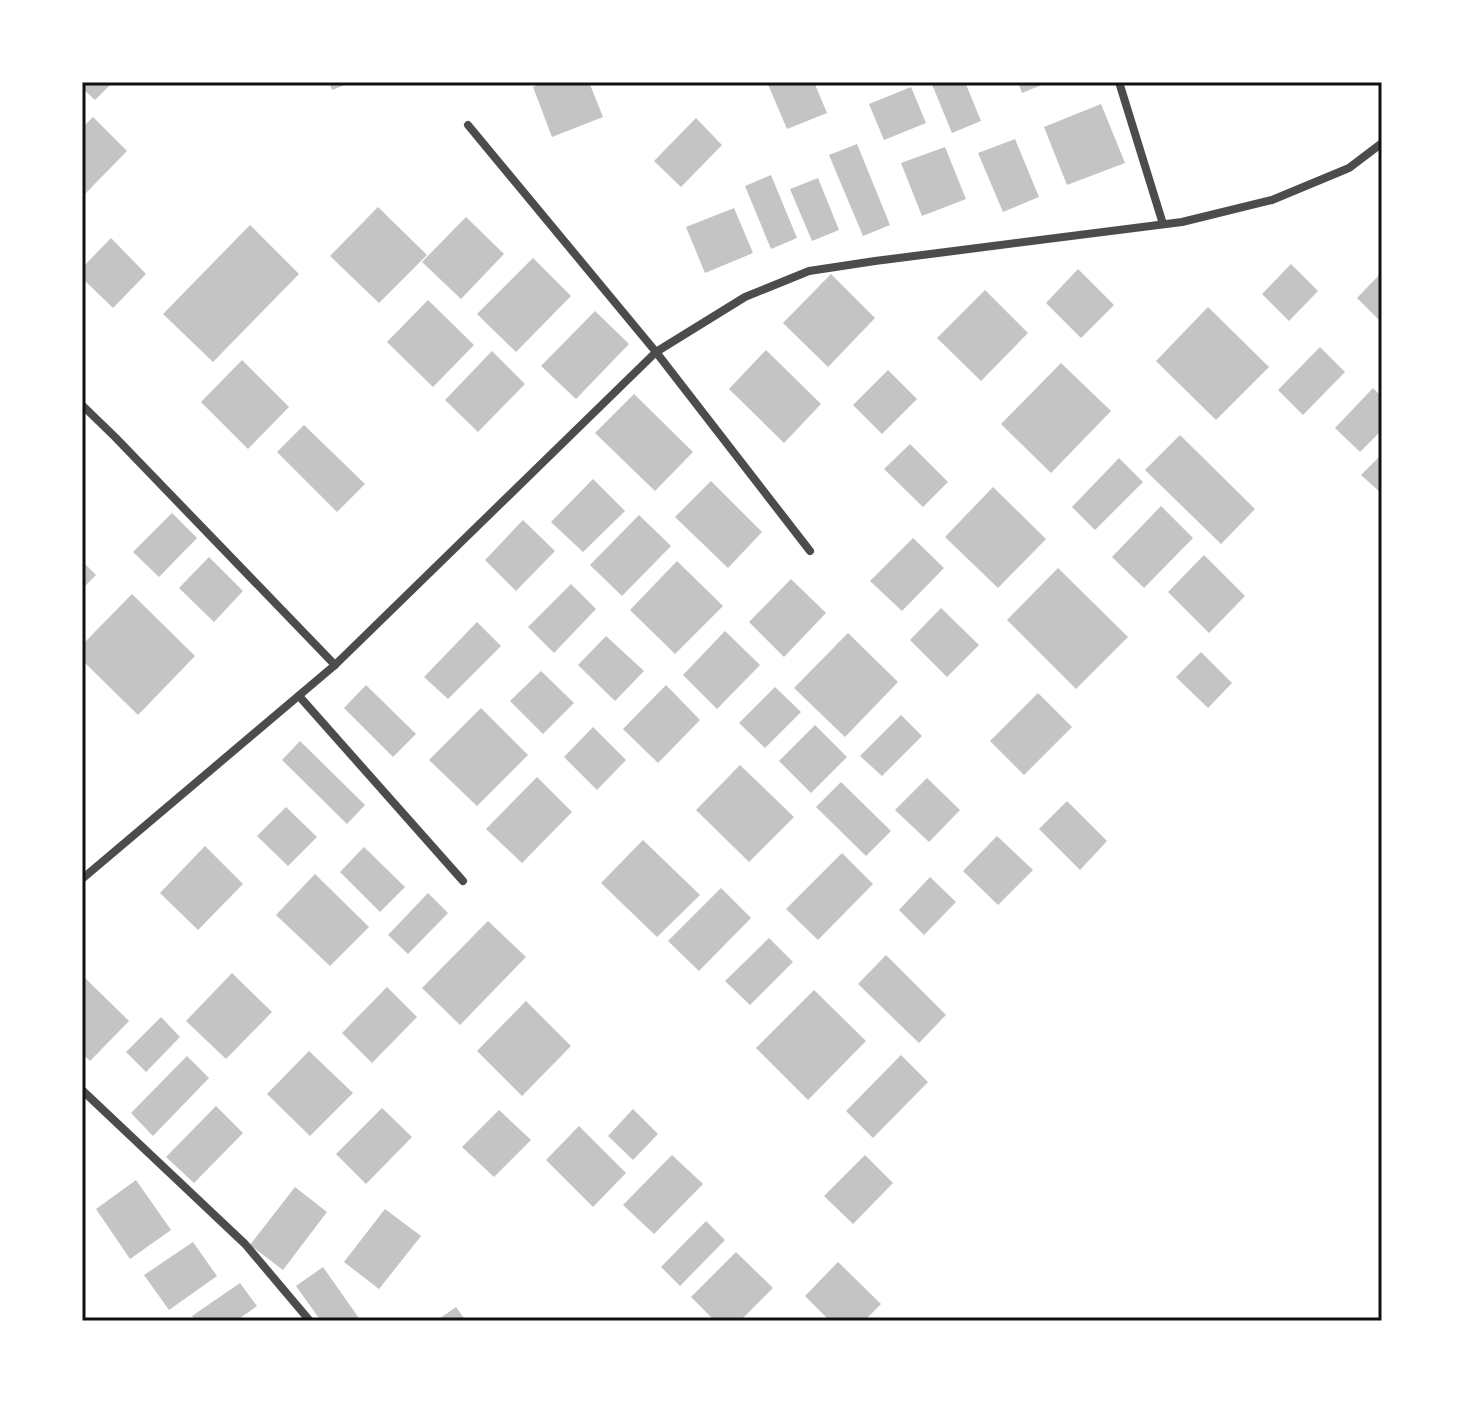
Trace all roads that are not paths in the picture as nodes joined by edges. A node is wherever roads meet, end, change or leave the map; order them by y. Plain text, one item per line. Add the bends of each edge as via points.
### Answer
1 (1119, 82) edge
2 (468, 125) dead end
3 (1382, 143) edge
4 (1163, 224) junction
5 (656, 352) junction
6 (82, 405) edge
7 (810, 551) dead end
8 (335, 665) junction
9 (299, 696) junction
10 (82, 879) edge
11 (463, 881) dead end
12 (82, 1090) edge
13 (310, 1321) edge

1 - 4 street
2 - 5 street
3 - 4 street via 1349,168 1272,200
4 - 5 street via 809,271 745,297
5 - 7 street
5 - 8 street
6 - 8 street
8 - 9 street
9 - 10 street
9 - 11 street
12 - 13 street via 245,1244

